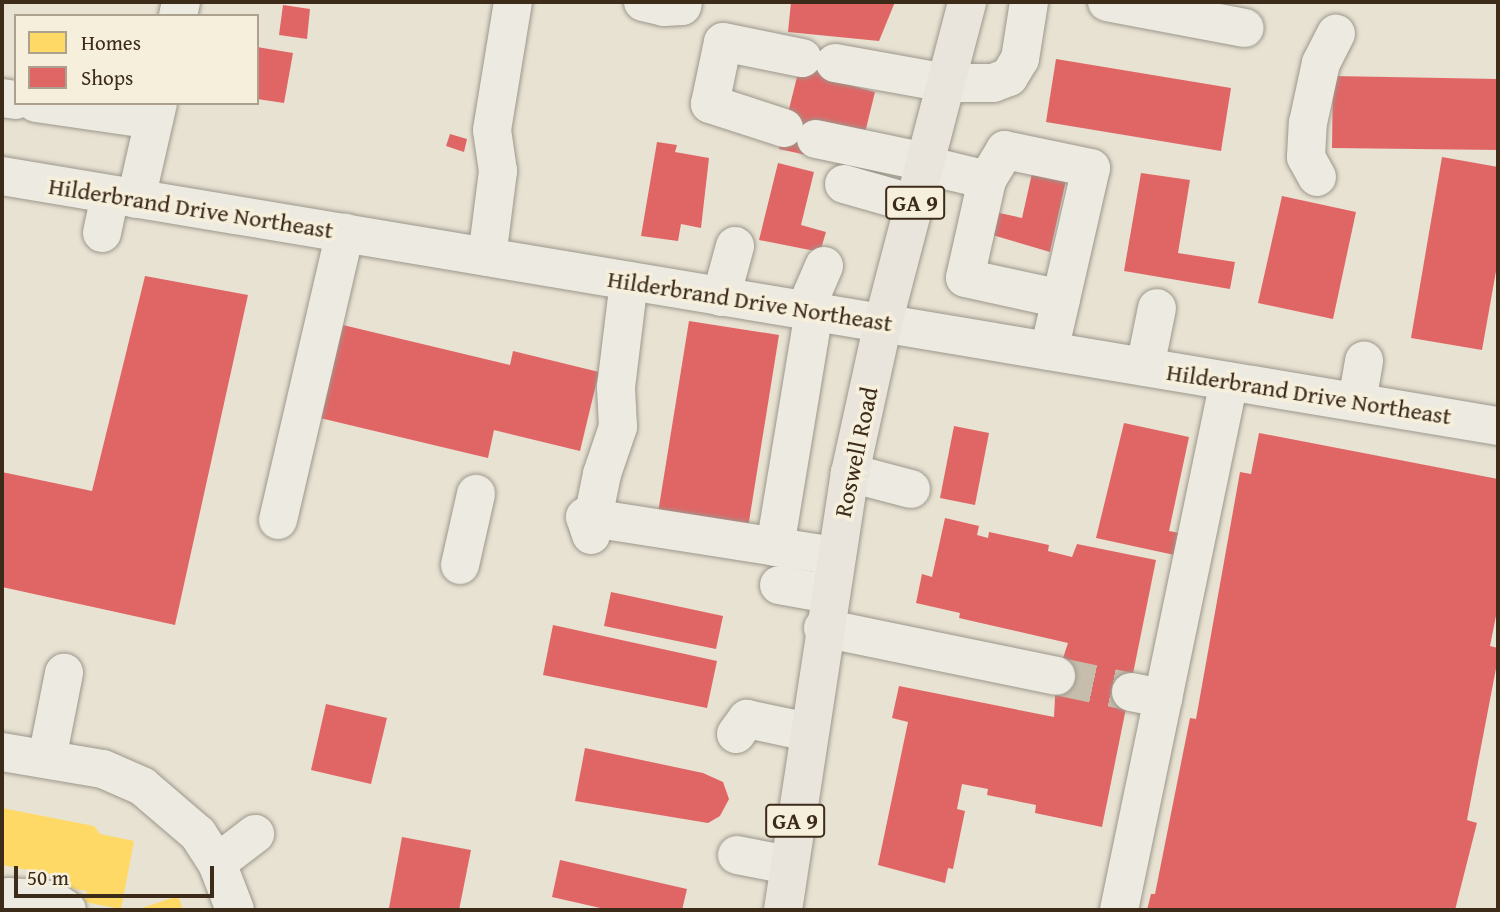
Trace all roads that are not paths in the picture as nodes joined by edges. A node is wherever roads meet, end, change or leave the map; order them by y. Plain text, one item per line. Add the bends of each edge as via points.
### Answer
1 (513, 2) edge
2 (643, 2) edge
3 (683, 2) edge
4 (967, 2) edge
5 (1029, 2) edge
6 (1107, 2) edge
7 (1245, 28) dead end
8 (1336, 34) dead end
9 (946, 83) junction
10 (66, 105) edge
11 (156, 111) edge
12 (925, 163) junction
13 (2, 176) edge
14 (1317, 177) dead end
15 (987, 180) junction
16 (844, 184) dead end
17 (123, 197) junction
18 (914, 204) junction
19 (102, 233) dead end
20 (345, 233) junction
21 (734, 246) dead end
22 (488, 257) junction
23 (824, 266) dead end
24 (615, 269) junction
25 (721, 297) junction
26 (1061, 299) junction
27 (1157, 308) dead end
28 (809, 311) junction
29 (883, 323) junction
30 (1030, 358) junction
31 (1364, 361) dead end
32 (1145, 367) junction
33 (1229, 381) junction
34 (1357, 402) junction
35 (1498, 426) edge
36 (850, 473) junction
37 (911, 489) dead end
38 (476, 494) dead end
39 (278, 520) dead end
40 (775, 547) junction
41 (835, 556) junction
42 (460, 565) dead end
43 (779, 585) dead end
44 (826, 611) junction
45 (64, 673) dead end
46 (1056, 676) tunnel mouth
47 (808, 732) junction
48 (736, 734) dead end
49 (2, 752) edge
50 (47, 759) junction
51 (255, 834) dead end
52 (737, 855) dead end
53 (217, 863) junction
54 (788, 865) junction
55 (14, 901) edge
56 (789, 909) edge
57 (67, 910) edge
58 (236, 910) edge
59 (1119, 910) edge

1 - 22 street via 492,130 498,171
2 - 3 street via 664,7 682,6
4 - 9 main road, Roswell Road / GA 9
5 - 9 street via 1020,59 1009,77 993,83
6 - 7 street
8 - 14 street via 1321,62 1308,123 1306,157
9 - 12 main road, Roswell Road / GA 9
9 - 12 street via 723,42 710,104 800,133
10 - 11 street
11 - 17 street
12 - 15 street
12 - 18 main road, Roswell Road / GA 9
13 - 17 street, Hilderbrand Drive Northeast
15 - 26 street via 965,278
15 - 26 street via 1005,150 1091,168
16 - 18 street
17 - 19 street
17 - 20 street, Hilderbrand Drive Northeast
18 - 29 main road, Roswell Road / GA 9
20 - 22 street, Hilderbrand Drive Northeast
20 - 39 street
21 - 25 street
22 - 24 street, Hilderbrand Drive Northeast via 540,252
23 - 28 street
24 - 25 street, Hilderbrand Drive Northeast
24 - 40 street via 618,426 602,474 592,527
25 - 28 street, Hilderbrand Drive Northeast
26 - 30 street
27 - 32 street
28 - 29 street, Hilderbrand Drive Northeast
28 - 40 street
29 - 30 street, Hilderbrand Drive Northeast
29 - 36 main road, Roswell Road / GA 9
30 - 32 street, Hilderbrand Drive Northeast
31 - 34 street
32 - 33 street, Hilderbrand Drive Northeast
33 - 34 street, Hilderbrand Drive Northeast
33 - 59 street via 1147,695
34 - 35 street, Hilderbrand Drive Northeast
36 - 37 street
36 - 41 main road, Roswell Road / GA 9
38 - 42 street
40 - 41 street
41 - 44 main road, Roswell Road / GA 9
43 - 44 street
44 - 46 street
44 - 47 main road, Roswell Road / GA 9
45 - 50 street
47 - 48 street via 747,719
47 - 54 main road, Roswell Road / GA 9
49 - 50 street
50 - 53 street via 103,769 142,786 198,834
51 - 53 street
52 - 54 street
53 - 58 street
54 - 56 main road, Roswell Road / GA 9
55 - 57 street via 52,900

